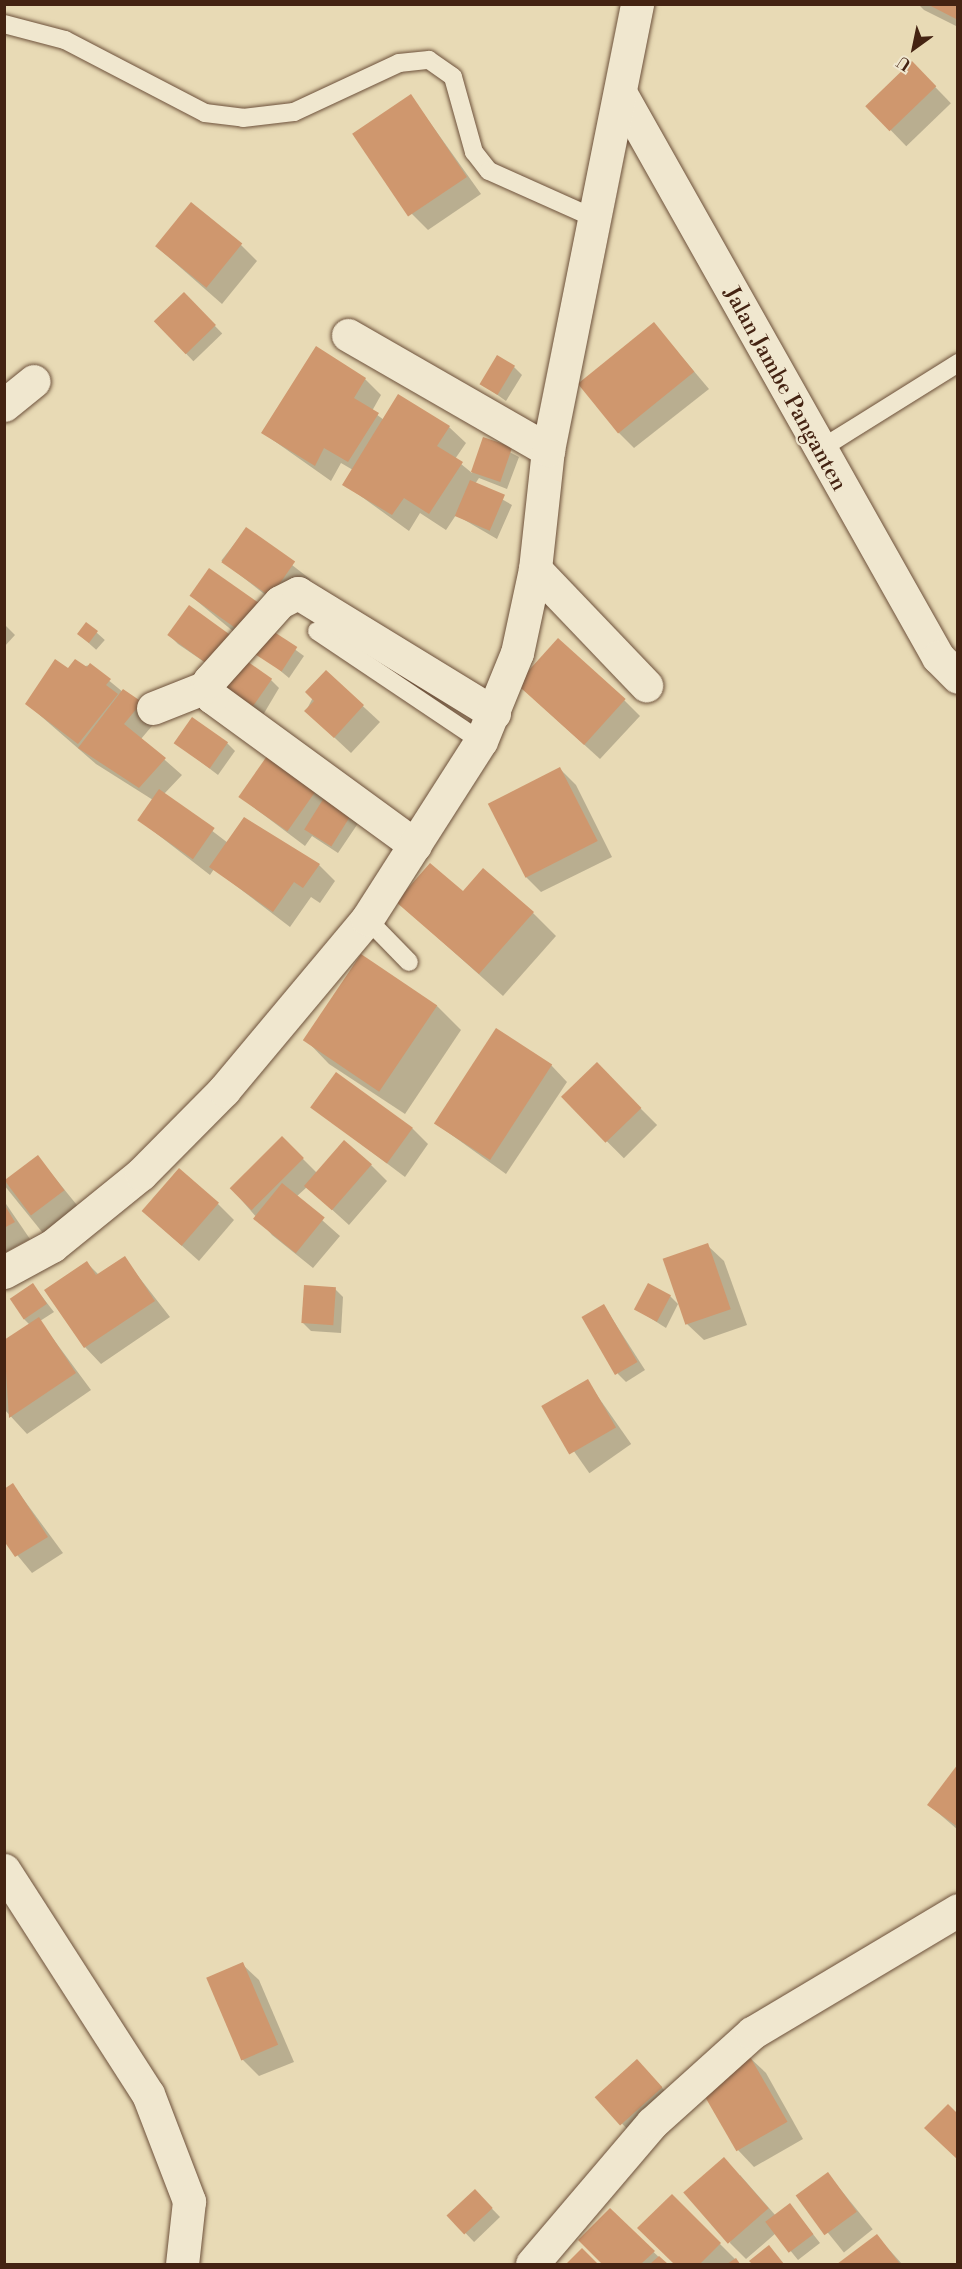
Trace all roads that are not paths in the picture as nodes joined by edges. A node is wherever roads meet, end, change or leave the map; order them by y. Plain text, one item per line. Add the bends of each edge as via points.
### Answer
1 (637, 4) edge
2 (4, 24) edge
3 (621, 94) junction
4 (594, 218) junction
5 (348, 335) dead end
6 (957, 363) edge
7 (34, 381) dead end
8 (4, 405) edge
9 (548, 450) junction
10 (819, 450) junction
11 (536, 568) junction
12 (316, 631) dead end
13 (957, 677) edge
14 (646, 685) dead end
15 (206, 687) junction
16 (153, 708) dead end
17 (488, 727) junction
18 (415, 845) junction
19 (367, 919) junction
20 (409, 962) dead end
21 (4, 1272) edge
22 (4, 1870) edge
23 (957, 1910) edge
24 (182, 2265) edge
25 (532, 2265) edge

1 - 3 street
2 - 4 lane via 65,39 205,113 243,118 294,112 399,63 418,57 429,60 453,77 474,152 489,171
3 - 4 street
3 - 10 street, Jalan Jambe Panganten
4 - 9 street
5 - 9 street
6 - 10 lane
7 - 8 street
9 - 11 street
10 - 13 street, Jalan Jambe Panganten via 938,657
11 - 14 street
11 - 17 street via 517,653
12 - 17 lane
15 - 16 street
15 - 17 street via 280,602 298,593
15 - 18 street
17 - 18 street
18 - 19 street
19 - 20 lane
19 - 21 street via 224,1090 141,1174 52,1246
22 - 24 street via 148,2094 189,2202
23 - 25 street via 752,2033 652,2123

